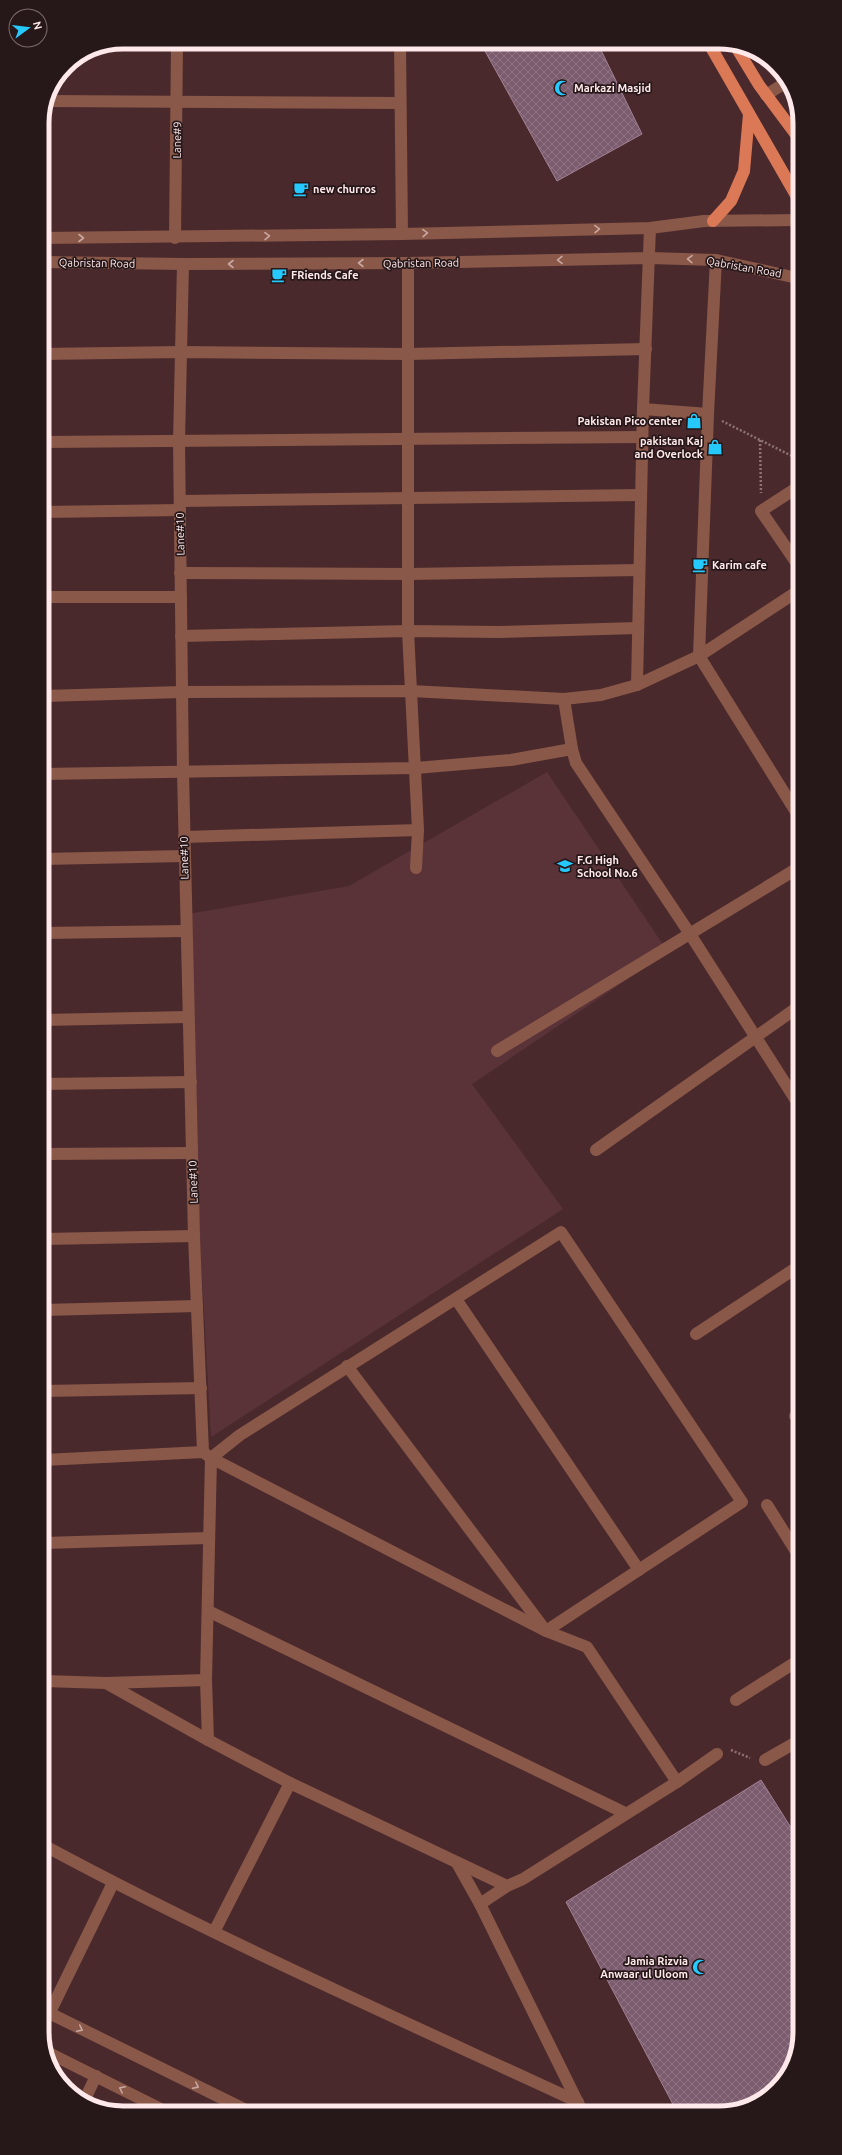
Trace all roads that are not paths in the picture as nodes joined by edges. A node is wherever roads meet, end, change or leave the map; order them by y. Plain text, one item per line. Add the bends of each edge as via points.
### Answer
1 (177, 49) edge
2 (400, 49) edge
3 (712, 49) edge
4 (739, 52) edge
5 (782, 85) edge
6 (766, 95) junction
7 (178, 100) junction
8 (53, 101) edge
9 (400, 103) junction
10 (750, 114) junction
11 (793, 131) edge
12 (793, 190) edge
13 (793, 220) edge
14 (713, 221) junction
15 (650, 228) junction
16 (402, 234) junction
17 (49, 238) edge
18 (176, 238) junction
19 (650, 258) junction
20 (716, 260) junction
21 (49, 262) edge
22 (408, 263) junction
23 (183, 264) junction
24 (793, 277) edge
25 (646, 349) junction
26 (181, 352) junction
27 (49, 354) edge
28 (408, 354) junction
29 (643, 409) junction
30 (708, 414) junction
31 (642, 437) junction
32 (408, 439) junction
33 (179, 441) junction
34 (49, 442) edge
35 (793, 490) edge
36 (641, 495) junction
37 (409, 500) junction
38 (180, 506) junction
39 (49, 512) edge
40 (793, 558) edge
41 (639, 570) junction
42 (180, 573) junction
43 (409, 574) junction
44 (793, 594) edge
45 (180, 596) junction
46 (49, 597) edge
47 (638, 628) junction
48 (408, 630) junction
49 (181, 636) junction
50 (699, 656) junction
51 (637, 685) junction
52 (411, 691) junction
53 (182, 692) junction
54 (49, 696) edge
55 (564, 699) junction
56 (572, 749) junction
57 (416, 768) junction
58 (183, 772) junction
59 (49, 774) edge
60 (793, 807) edge
61 (418, 830) junction
62 (184, 837) junction
63 (184, 856) junction
64 (49, 860) edge
65 (416, 868) dead end
66 (793, 871) edge
67 (186, 931) junction
68 (49, 933) edge
69 (690, 934) junction
70 (793, 1010) edge
71 (188, 1017) junction
72 (49, 1020) edge
73 (755, 1036) junction
74 (497, 1051) dead end
75 (191, 1082) junction
76 (49, 1084) edge
77 (793, 1096) edge
78 (596, 1150) dead end
79 (192, 1153) junction
80 (49, 1154) edge
81 (194, 1236) junction
82 (49, 1239) edge
83 (793, 1270) edge
84 (456, 1299) junction
85 (196, 1306) junction
86 (49, 1310) edge
87 (696, 1334) dead end
88 (347, 1366) junction
89 (200, 1388) junction
90 (49, 1391) edge
91 (207, 1455) junction
92 (49, 1460) edge
93 (767, 1505) dead end
94 (208, 1538) junction
95 (49, 1543) edge
96 (793, 1546) edge
97 (639, 1570) junction
98 (208, 1610) junction
99 (546, 1631) junction
100 (793, 1664) edge
101 (206, 1680) junction
102 (49, 1681) edge
103 (106, 1683) junction
104 (736, 1700) dead end
105 (208, 1740) junction
106 (793, 1744) edge
107 (717, 1754) road end
108 (765, 1760) road end
109 (290, 1782) junction
110 (677, 1782) junction
111 (625, 1813) junction
112 (49, 1848) edge
113 (457, 1864) junction
114 (113, 1883) junction
115 (507, 1886) junction
116 (480, 1904) junction
117 (214, 1932) junction
118 (49, 2008) edge
119 (49, 2013) edge
120 (54, 2056) edge
121 (96, 2076) junction
122 (86, 2095) edge
123 (155, 2106) edge
124 (238, 2106) edge
125 (580, 2106) edge

1 - 7 street, Lane#9
2 - 9 street
3 - 10 main road
4 - 6 main road
5 - 6 street
6 - 11 main road
7 - 8 street
7 - 9 street
7 - 18 street, Lane#9
9 - 16 street
10 - 12 main road
10 - 14 main road via 744,171 731,201
13 - 14 street
14 - 15 street
16 -> 15 street
15 - 19 street
18 -> 16 street
17 -> 18 street
20 -> 19 street, Qabristan Road
19 -> 22 street, Qabristan Road
19 - 25 street
20 - 24 street, Qabristan Road
20 - 30 street
21 - 23 street, Qabristan Road
22 -> 23 street, Qabristan Road
22 - 28 street
23 - 26 street, Lane#10
25 - 28 street
25 - 29 street
26 - 27 street
26 - 28 street
26 - 33 street, Lane#10
28 - 32 street
29 - 30 street
29 - 31 street
30 - 50 street
31 - 32 street
31 - 36 street
32 - 33 street
32 - 37 street
33 - 34 street
33 - 38 street, Lane#10
35 - 40 street via 761,511
36 - 37 street
36 - 41 street
37 - 38 street
37 - 43 street
38 - 39 street
38 - 42 street, Lane#10
41 - 43 street
41 - 47 street
42 - 43 street
42 - 45 street, Lane#10
43 - 48 street
44 - 50 street
45 - 46 street
45 - 49 street, Lane#10
47 - 48 street via 499,632
47 - 51 street
48 - 49 street
48 - 52 street
49 - 53 street, Lane#10
50 - 51 street
50 - 60 street
51 - 55 street via 601,695
52 - 53 street
52 - 55 street
52 - 57 street
53 - 54 street
53 - 58 street, Lane#10
55 - 56 street
56 - 57 street via 511,760
56 - 69 street via 576,763
57 - 58 street
57 - 61 street
58 - 59 street
58 - 62 street, Lane#10
61 - 62 street
61 - 65 street
62 - 63 street, Lane#10
63 - 64 street
63 - 67 street, Lane#10
66 - 69 street
67 - 68 street
67 - 71 street, Lane#10
69 - 73 street
69 - 74 street
70 - 73 street
71 - 72 street
71 - 75 street, Lane#10
73 - 77 street
73 - 78 street
75 - 76 street
75 - 79 street, Lane#10
79 - 80 street
79 - 81 street, Lane#10
81 - 82 street
81 - 85 street, Lane#10
83 - 87 street
84 - 88 street
84 - 97 street
84 - 97 street via 561,1232 742,1502
85 - 86 street
85 - 89 street, Lane#10
88 - 91 street
88 - 99 street
89 - 90 street
89 - 91 street, Lane#10
91 - 92 street
91 - 94 street, Lane#10
91 - 99 street
93 - 96 street
94 - 95 street
94 - 98 street, Lane#10
97 - 99 street
98 - 101 street, Lane#10
98 - 111 street
99 - 110 street via 587,1647
100 - 104 street
101 - 103 street
101 - 105 street, Lane#10
102 - 103 street
103 - 105 street
105 - 109 street
106 - 108 street
107 - 110 street
109 - 113 street
109 - 117 street
110 - 111 street
111 - 115 street via 523,1879
112 - 114 street
113 - 115 street
113 - 116 street
114 - 117 street
114 - 118 street
115 - 116 street
116 - 125 street
117 - 125 street
119 -> 124 street
120 - 121 street
121 - 122 street
123 -> 121 street

